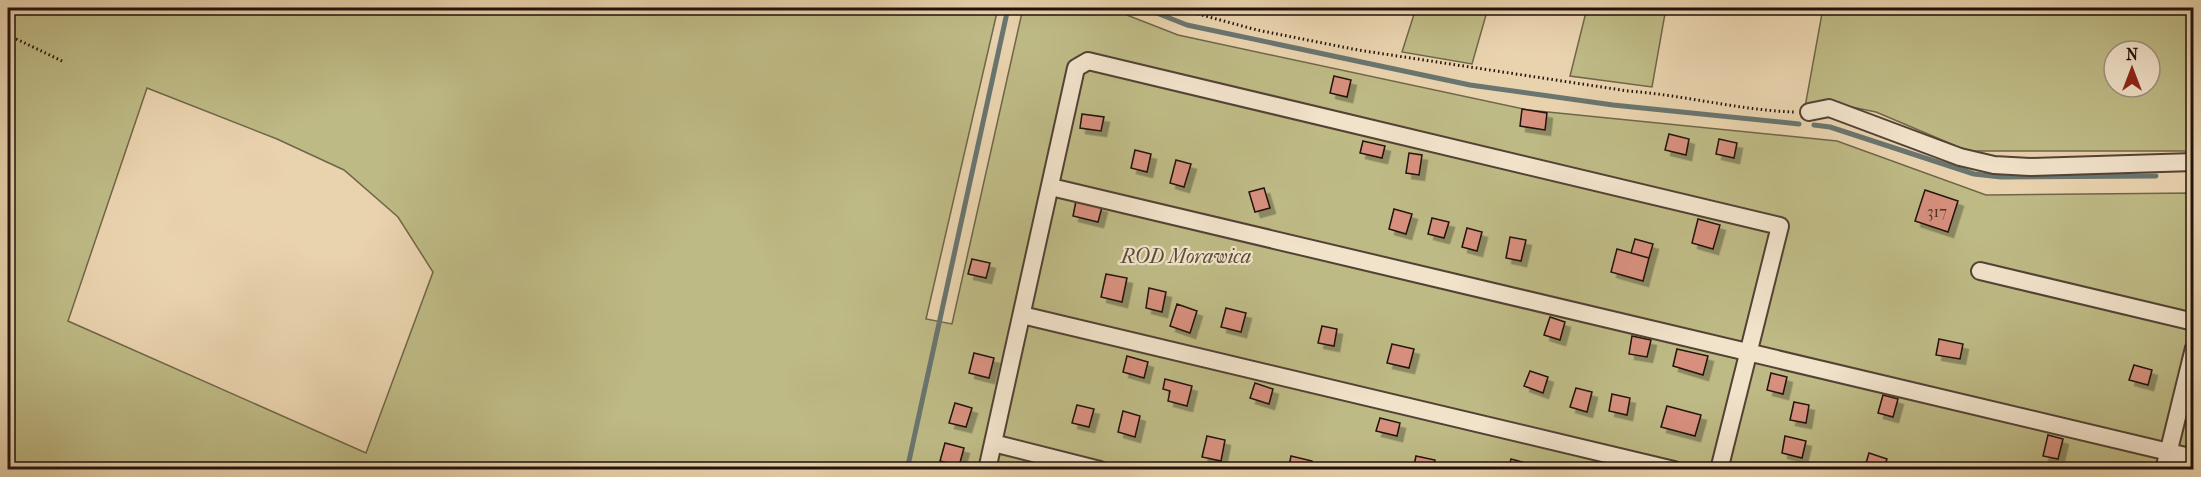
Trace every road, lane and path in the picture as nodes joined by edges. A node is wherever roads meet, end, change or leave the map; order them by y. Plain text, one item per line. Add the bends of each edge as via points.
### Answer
1 (1176, 8) edge
2 (8, 35) edge
3 (62, 60) dead end
4 (1809, 112) joint
5 (2193, 162) edge
6 (1051, 186) junction
7 (1980, 271) dead end
8 (1022, 315) junction
9 (2193, 322) edge
10 (2193, 348) edge
11 (1747, 351) junction
12 (993, 443) junction
13 (2169, 452) junction
14 (2193, 459) edge
15 (987, 470) edge
16 (1100, 470) edge
17 (1674, 470) edge
18 (1719, 470) edge
19 (2164, 470) edge

1 - 4 path via 1257,30 1358,50 1672,94 1756,111
2 - 3 path
4 - 5 street via 1829,108 1960,157 1994,165
6 - 8 street
6 - 11 street
6 - 11 street via 1076,68 1088,61 1780,226
7 - 9 street
8 - 12 street
8 - 17 street
10 - 13 street
11 - 13 street
11 - 18 street
12 - 15 street
12 - 16 street
13 - 14 street
13 - 19 street

